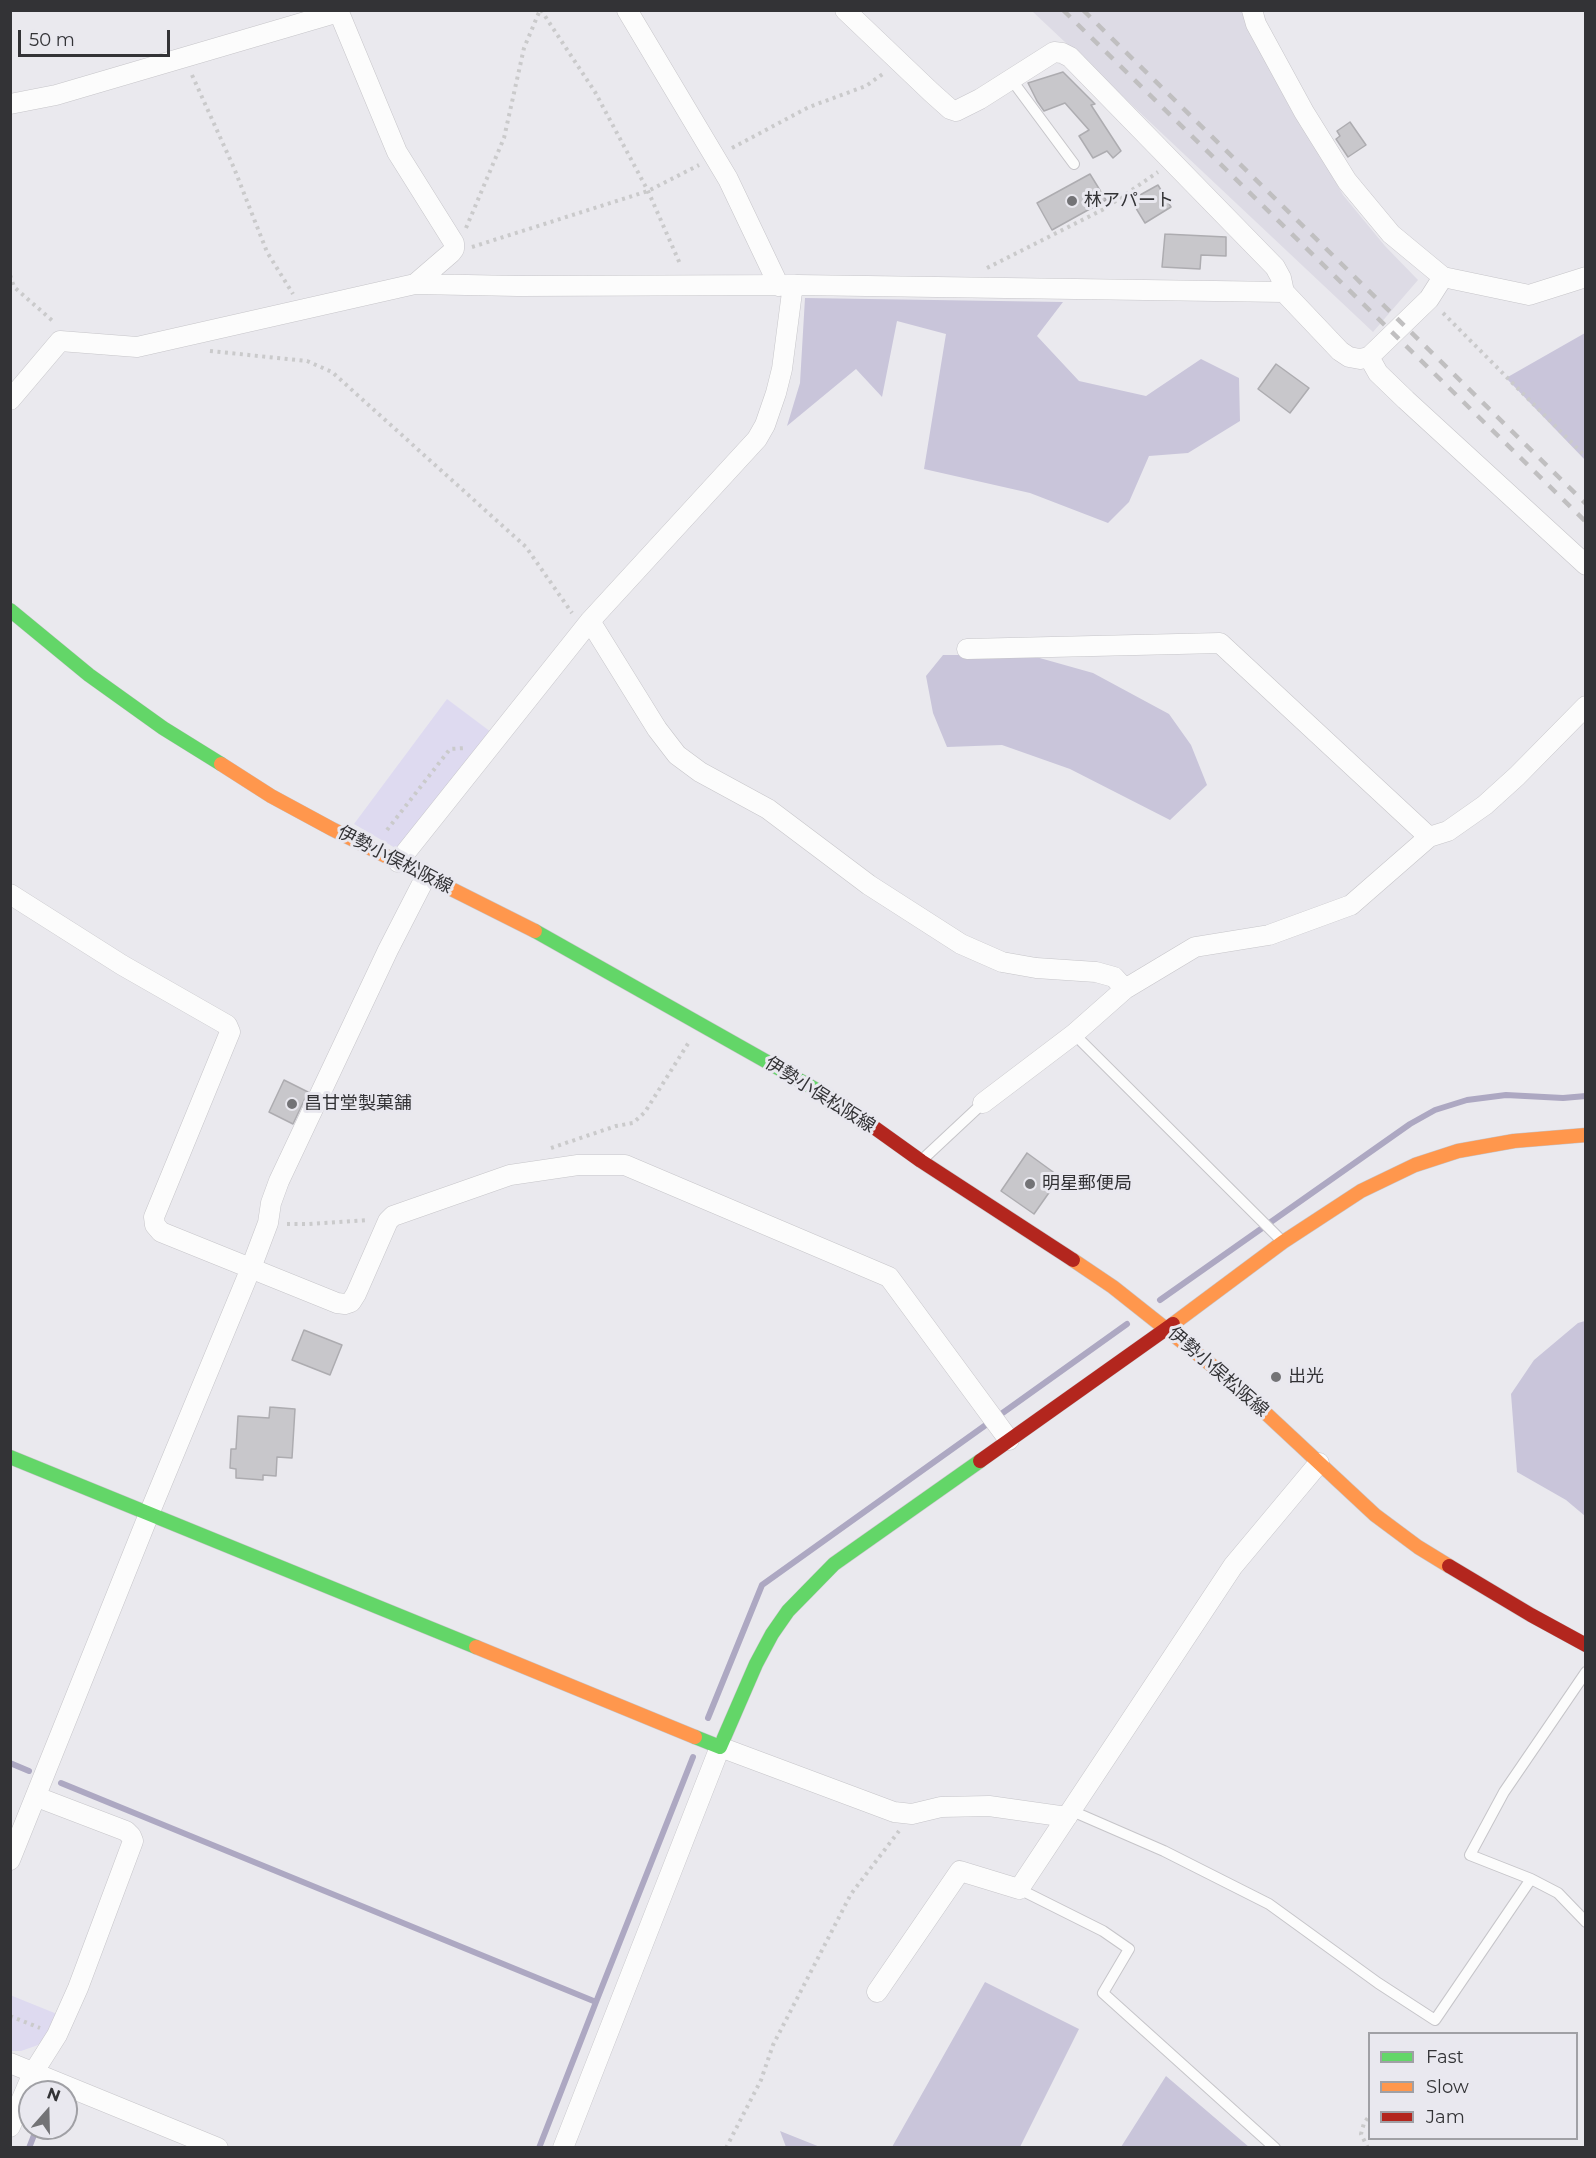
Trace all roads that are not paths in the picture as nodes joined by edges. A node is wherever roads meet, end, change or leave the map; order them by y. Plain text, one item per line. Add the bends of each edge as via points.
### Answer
1 (627, 10) edge
2 (845, 10) edge
3 (1252, 10) edge
4 (339, 11) edge
5 (1011, 80) junction
6 (10, 104) edge
7 (1074, 164) dead end
8 (1443, 277) junction
9 (1586, 277) edge
10 (415, 284) junction
11 (788, 285) junction
12 (1284, 292) junction
13 (1370, 357) junction
14 (10, 400) edge
15 (1586, 565) edge
16 (10, 610) edge
17 (587, 624) junction
18 (967, 649) dead end
19 (1586, 706) edge
20 (1429, 837) junction
21 (398, 862) junction
22 (426, 876) junction
23 (10, 894) edge
24 (1125, 989) junction
25 (1074, 1035) junction
26 (983, 1103) joint
27 (1586, 1135) edge
28 (921, 1161) junction
29 (1283, 1242) junction
30 (251, 1268) junction
31 (1167, 1328) junction
32 (1005, 1435) junction
33 (10, 1457) edge
34 (1319, 1463) junction
35 (149, 1514) junction
36 (1586, 1645) edge
37 (1586, 1672) edge
38 (720, 1747) junction
39 (37, 1797) junction
40 (1069, 1814) junction
41 (10, 1860) edge
42 (1531, 1879) junction
43 (1019, 1889) junction
44 (1586, 1922) edge
45 (877, 1992) dead end
46 (10, 2063) edge
47 (33, 2073) junction
48 (10, 2127) edge
49 (218, 2148) edge
50 (563, 2148) edge
51 (1275, 2148) edge

1 - 11 street
2 - 5 street via 950,109 956,111
3 - 8 street via 1293,93 1347,181 1391,234
4 - 6 street via 184,59
4 - 10 street via 397,152 454,243 454,249
5 - 7 lane
5 - 12 street via 1054,52 1070,57 1275,267
8 - 9 street via 1529,295
8 - 13 street via 1429,299
10 - 11 street
10 - 14 street via 137,347 60,341
11 - 12 street
11 - 17 street via 792,292 782,369 757,439
12 - 13 street via 1340,351 1350,357
13 - 15 street via 1378,373 1399,394
16 - 21 main road, 伊勢小俣松阪線 via 88,675 163,728 271,796
17 - 21 street
17 - 24 street via 657,729 677,754 700,772 768,808 869,885 961,944 1002,962 1096,972 1114,977
18 - 20 street via 1220,643
19 - 20 street via 1485,805 1448,831
20 - 24 street via 1351,905 1269,935 1195,947
21 - 22 main road, 伊勢小俣松阪線
22 - 28 main road, 伊勢小俣松阪線 via 526,926 829,1096
22 - 30 street via 290,1156
23 - 30 street via 227,1025 231,1032 228,1041 154,1217 161,1232
24 - 25 street
25 - 26 street
25 - 29 lane
26 - 28 lane
27 - 29 main road via 1503,1143 1458,1151 1415,1165 1361,1191
28 - 31 main road, 伊勢小俣松阪線 via 1113,1287
29 - 31 main road
30 - 32 street via 345,1305 356,1294 393,1216 510,1175 578,1165 625,1165 889,1277
30 - 35 street
31 - 32 main road
31 - 34 main road, 伊勢小俣松阪線 via 1229,1379
32 - 38 main road via 810,1586 772,1634
33 - 35 main road
34 - 36 main road, 伊勢小俣松阪線 via 1375,1515 1418,1547
34 - 40 street via 1233,1566
35 - 38 main road
35 - 39 street
37 - 42 lane via 1504,1792 1470,1855
38 - 40 street via 894,1812 912,1814 941,1807 989,1806
38 - 50 street
39 - 41 street
39 - 47 street via 126,1831 133,1841 78,1988 57,2035
40 - 42 lane via 1164,1851 1269,1904 1435,2020
40 - 43 street
42 - 44 lane via 1558,1893
43 - 45 street via 960,1871
43 - 51 lane via 1129,1948 1103,1993
46 - 47 street
47 - 48 street
47 - 49 street

